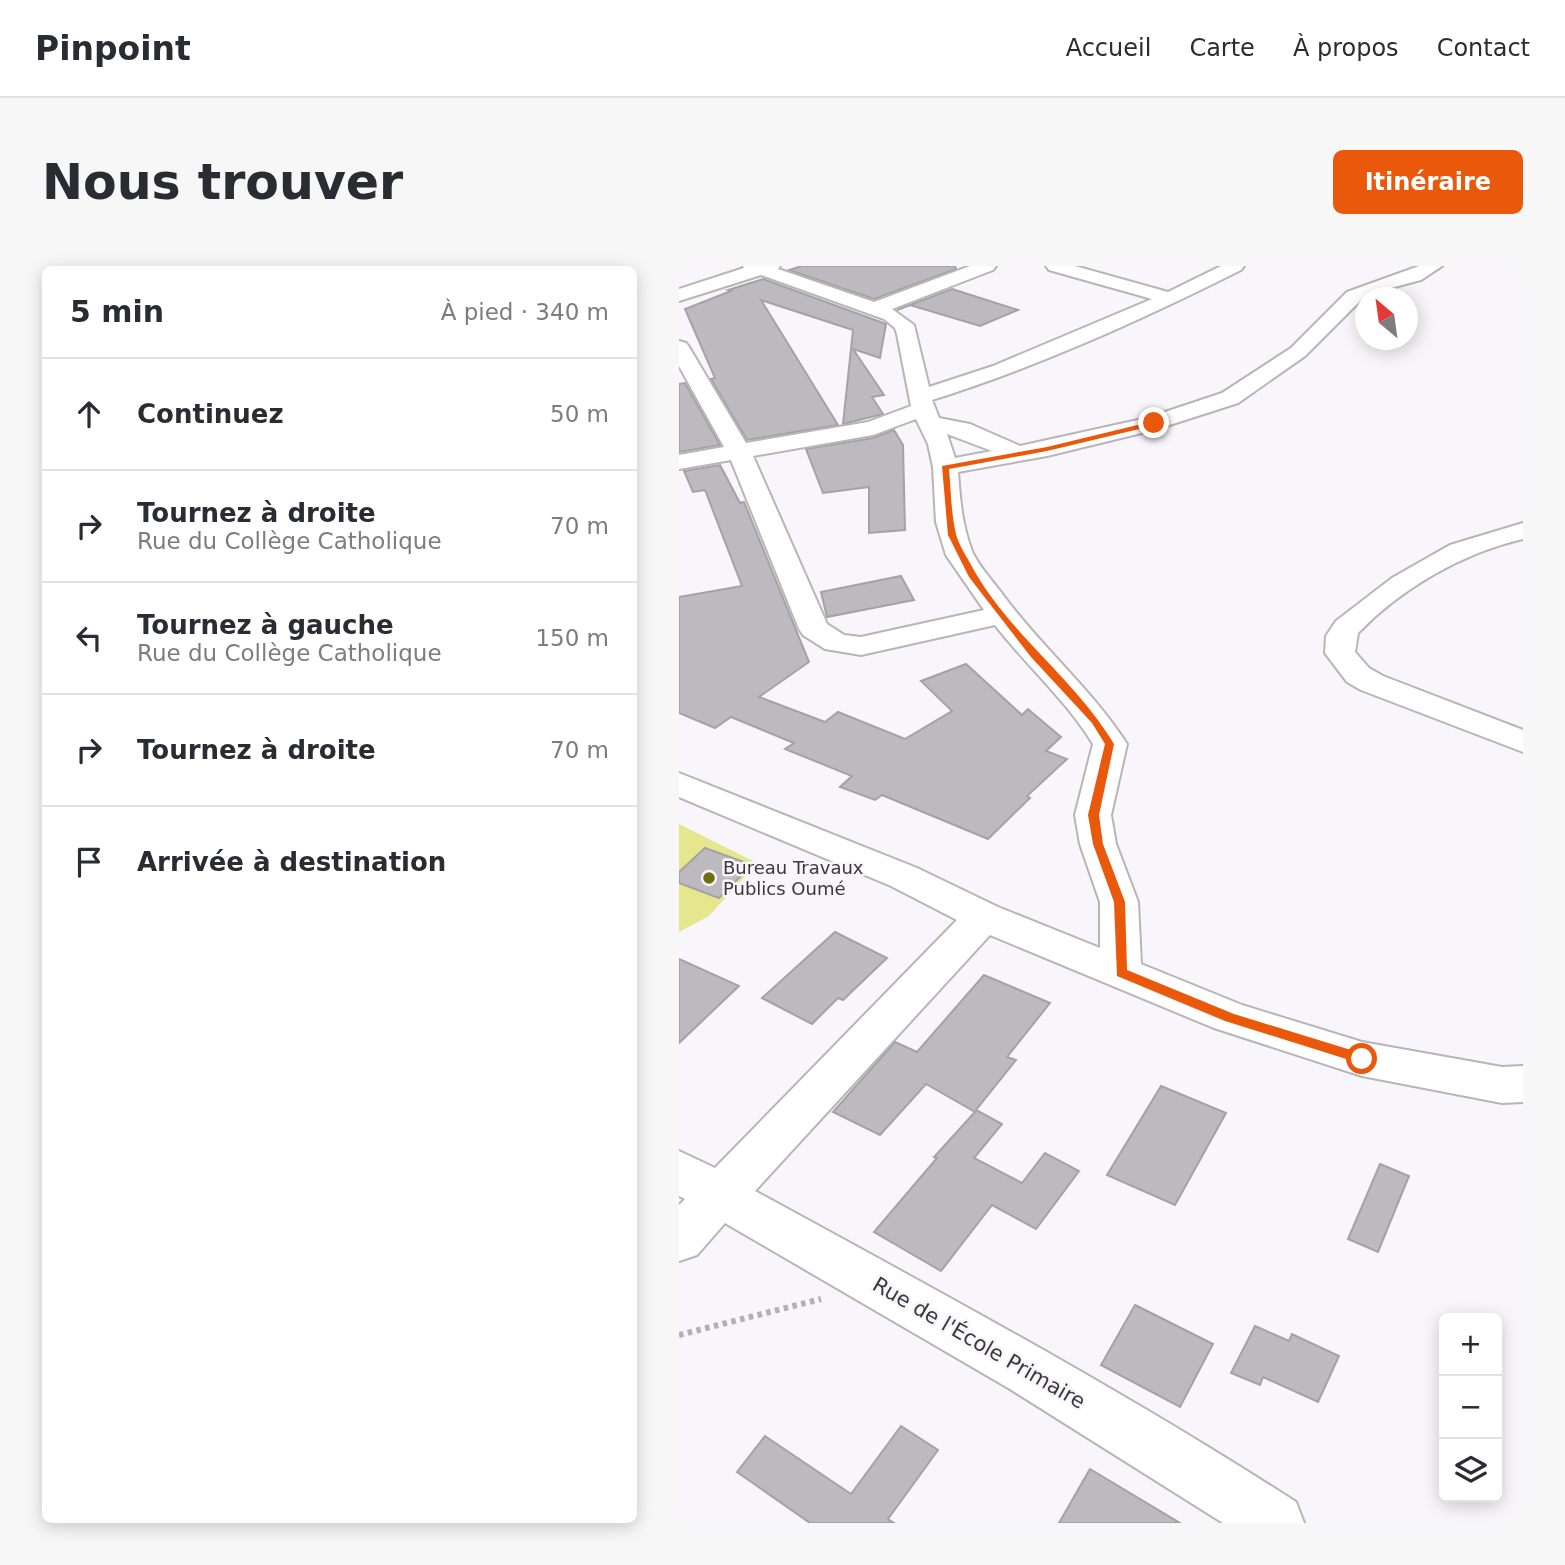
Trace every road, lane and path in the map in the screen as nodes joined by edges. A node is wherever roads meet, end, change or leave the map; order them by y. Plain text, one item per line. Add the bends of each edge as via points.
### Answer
1 (987, 266) edge
2 (1055, 266) edge
3 (1235, 266) edge
4 (1433, 266) edge
5 (761, 267) edge
6 (679, 295) edge
7 (1169, 298) junction
8 (874, 309) junction
9 (679, 347) edge
10 (924, 410) junction
11 (739, 451) junction
12 (1017, 454) junction
13 (679, 462) edge
14 (945, 467) junction
15 (1523, 531) edge
16 (1002, 615) junction
17 (1523, 742) edge
18 (679, 785) edge
19 (984, 916) junction
20 (1121, 972) junction
21 (1436, 1074) junction
22 (1523, 1084) edge
23 (1523, 1107) edge
24 (699, 1183) edge
25 (679, 1239) edge
26 (878, 1283) junction
27 (679, 1335) edge
28 (1275, 1523) edge

1 - 8 street
2 - 7 street
3 - 7 street
4 - 12 street via 1354,296 1298,352 1230,398 1154,423
5 - 6 street
5 - 8 street
7 - 10 street via 1000,371
8 - 10 street via 904,325
9 - 11 street
10 - 11 street via 873,428
10 - 12 street
10 - 14 street
11 - 13 street
11 - 16 street via 814,629 824,637 860,646
12 - 14 street
14 - 16 street via 952,535 973,577
15 - 17 street via 1441,560 1377,601 1341,636 1340,653 1358,675 1372,683
16 - 20 street via 1096,722 1109,744 1093,815 1098,844 1119,902
18 - 19 street via 904,877
19 - 20 street
19 - 24 street
20 - 21 street via 1229,1017 1362,1059
21 - 22 street
21 - 23 street
24 - 25 street
24 - 26 street, Rue de l'École Primaire
26 - 27 path
26 - 28 street, Rue de l'École Primaire via 1188,1465

